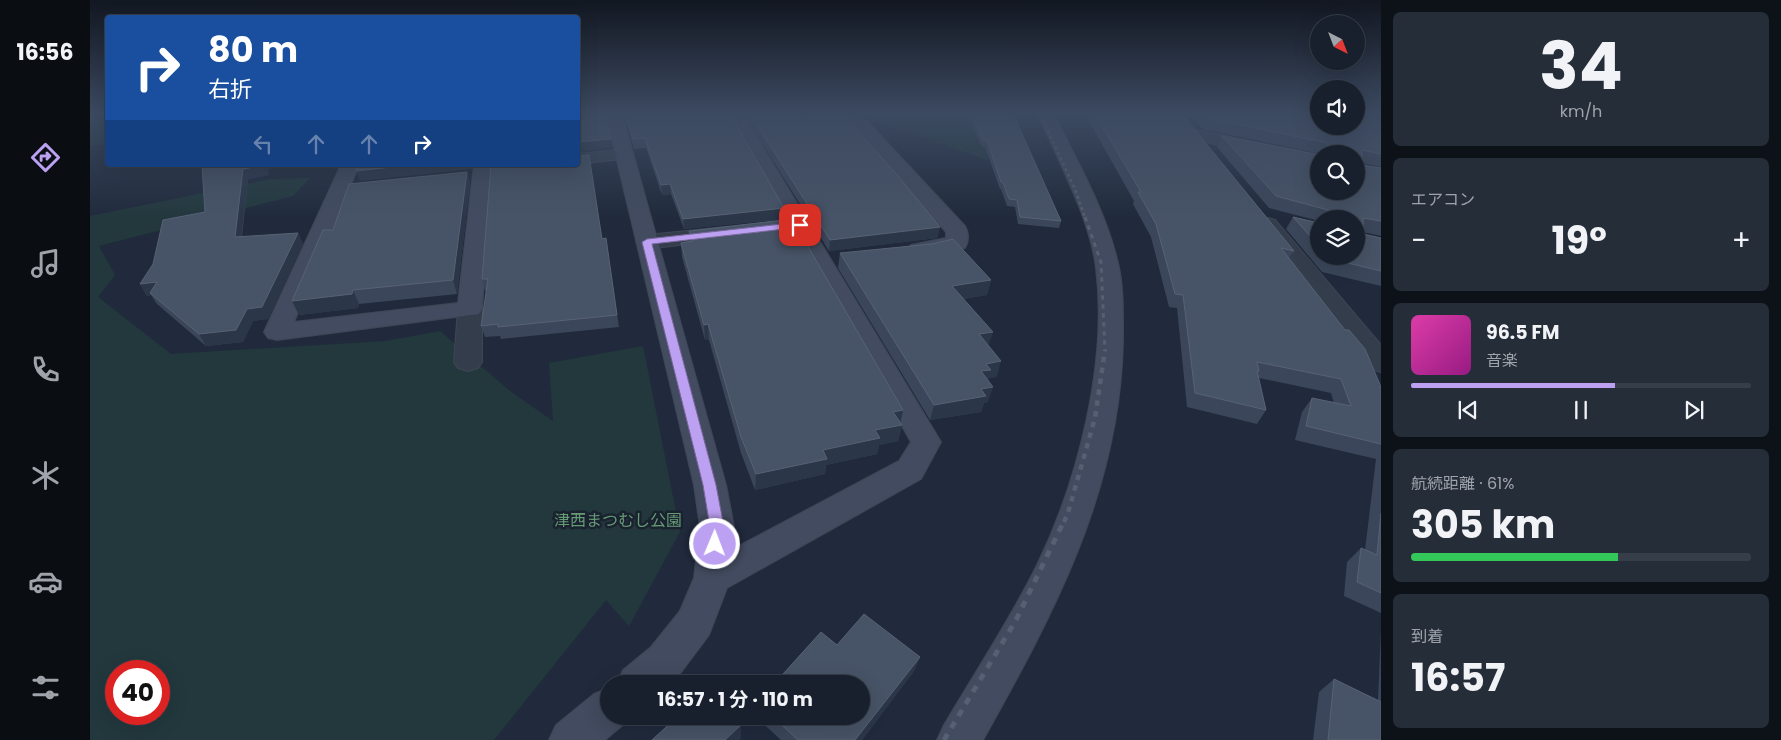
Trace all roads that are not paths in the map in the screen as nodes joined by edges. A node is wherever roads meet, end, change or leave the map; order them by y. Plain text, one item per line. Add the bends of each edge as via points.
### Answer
1 (623, 149) edge
2 (752, 149) edge
3 (888, 149) edge
4 (1062, 149) edge
5 (1207, 149) edge
6 (1270, 149) edge
7 (624, 154) junction
8 (1213, 156) edge
9 (580, 159) edge
10 (1310, 159) edge
11 (350, 167) edge
12 (483, 170) edge
13 (1294, 222) dead end
14 (742, 231) edge
15 (647, 242) junction
16 (900, 252) edge
17 (470, 309) junction
18 (1356, 332) junction
19 (1381, 340) edge
20 (468, 362) dead end
21 (1381, 363) edge
22 (712, 578) junction
23 (649, 675) edge
24 (600, 716) edge
25 (571, 740) edge
26 (959, 740) edge

1 - 7 street
2 - 22 street via 790,226 831,260 926,442 910,470
3 - 16 street via 956,231 957,243
4 - 26 street via 1094,221 1106,260 1110,358 1104,412 1076,514 1039,598
5 - 8 street
6 - 10 street
7 - 9 street
7 - 15 street
11 - 17 street via 349,189 277,332
12 - 17 street
13 - 18 street via 1257,210
14 - 15 street
15 - 22 street via 710,485 717,527
17 - 20 street
18 - 19 street
18 - 21 street
22 - 23 street via 695,622 665,661
24 - 25 street

